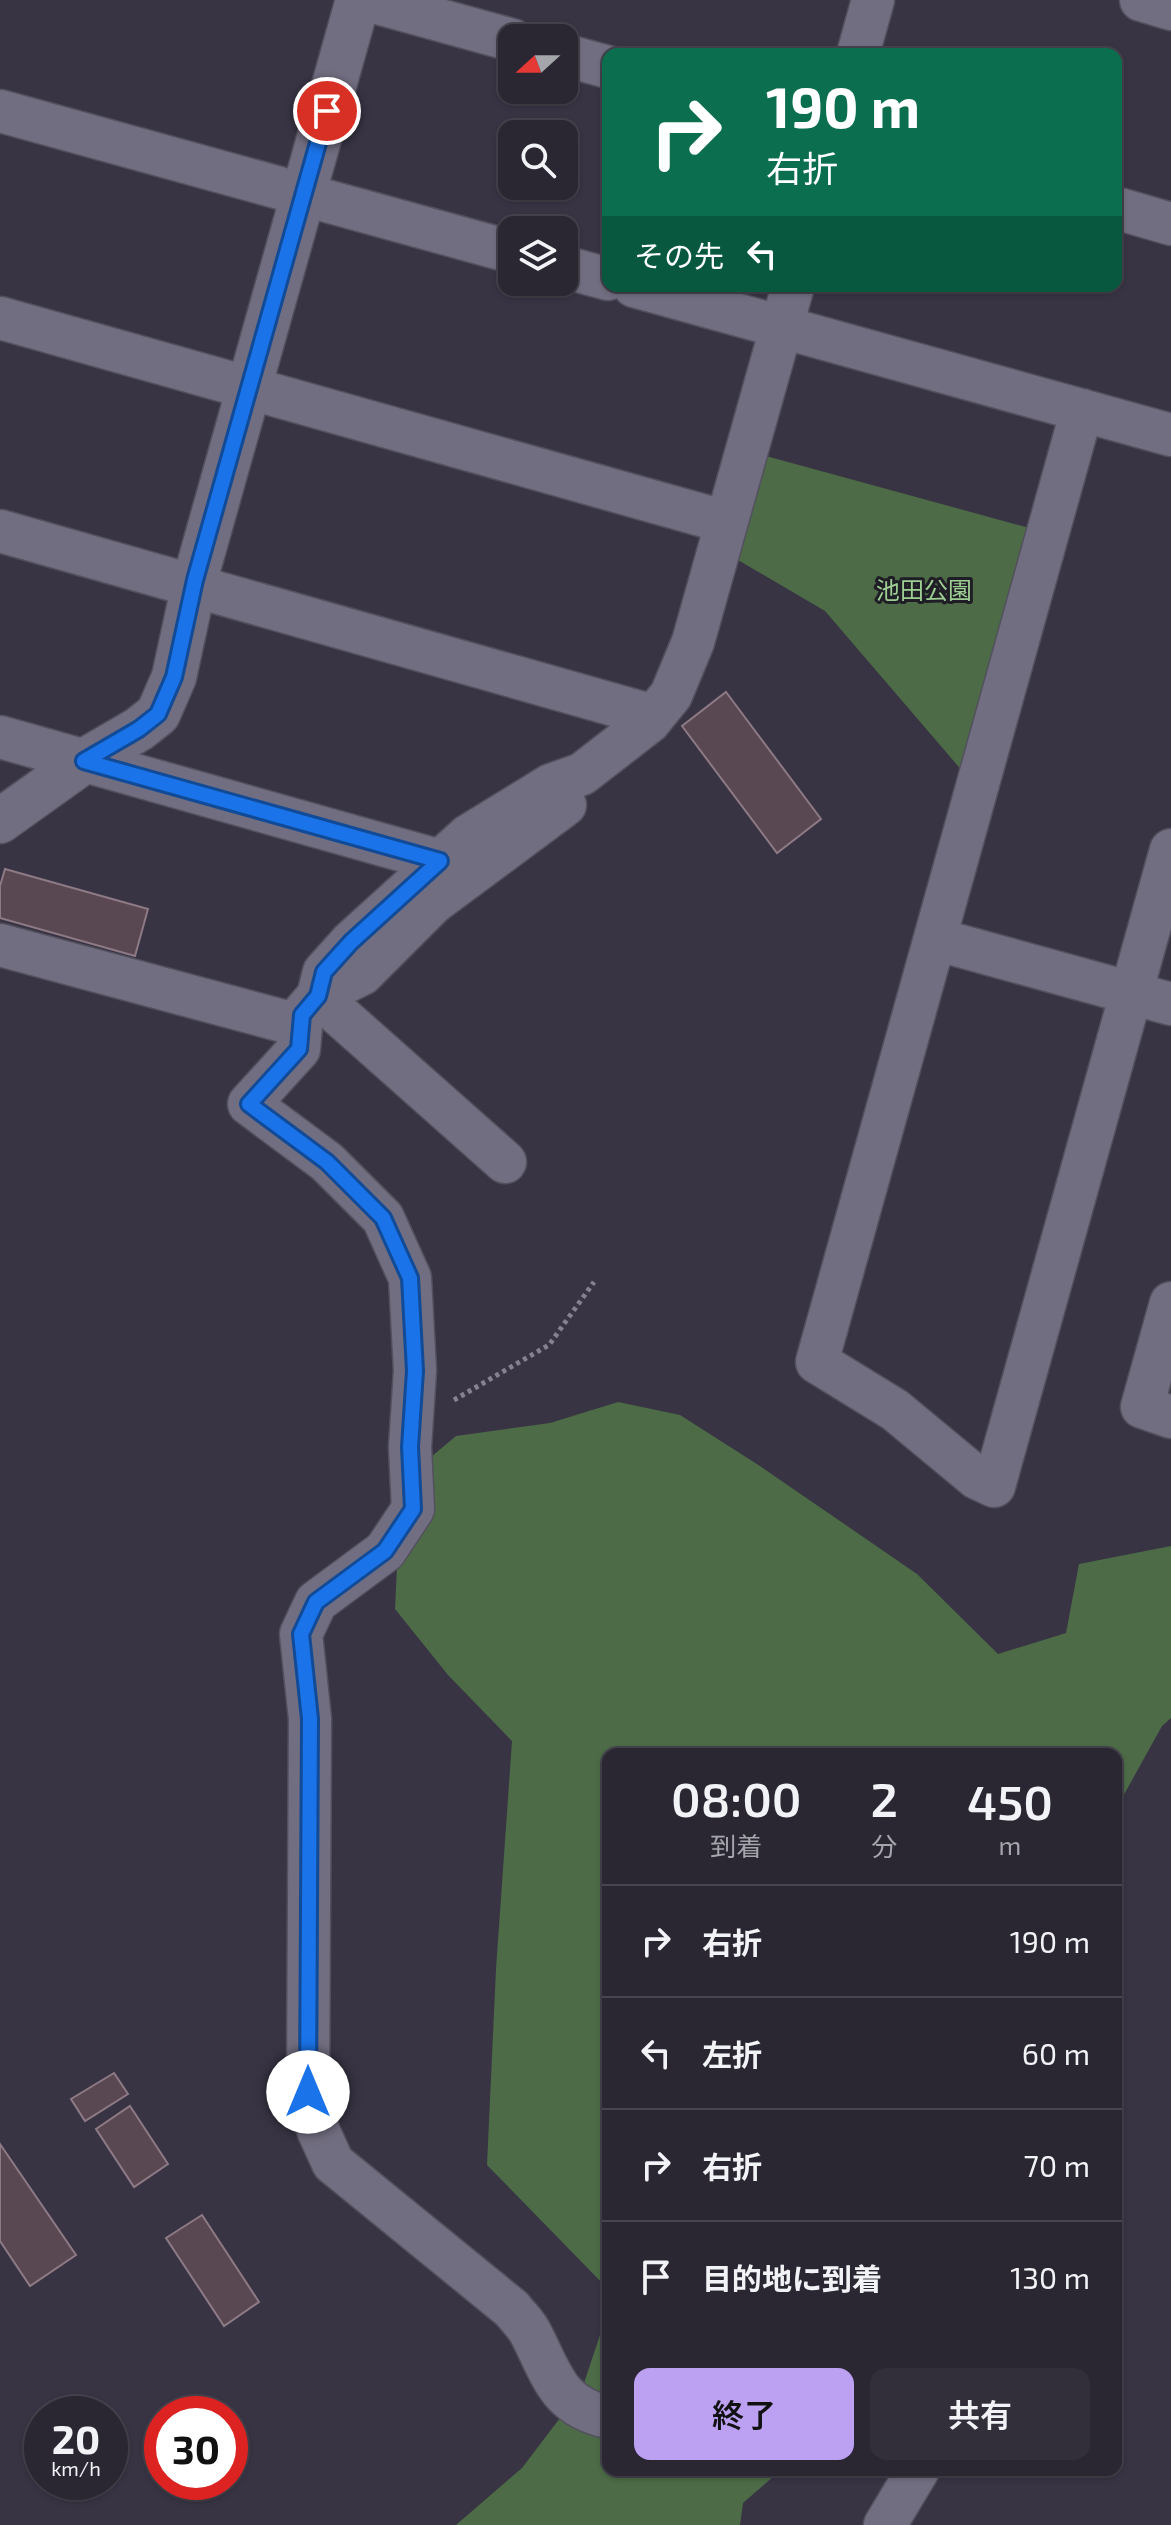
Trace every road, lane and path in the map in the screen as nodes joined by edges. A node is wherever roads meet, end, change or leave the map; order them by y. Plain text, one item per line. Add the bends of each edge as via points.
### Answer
1 (358, 0) edge
2 (367, 0) edge
3 (873, 0) edge
4 (1141, 0) edge
5 (1171, 9) edge
6 (498, 36) edge
7 (860, 48) edge
8 (578, 59) edge
9 (602, 65) edge
10 (0, 111) edge
11 (303, 194) junction
12 (1122, 210) edge
13 (1171, 224) edge
14 (498, 248) edge
15 (578, 271) edge
16 (602, 277) edge
17 (656, 292) edge
18 (791, 292) edge
19 (0, 318) edge
20 (781, 326) junction
21 (249, 388) junction
22 (1082, 410) junction
23 (1171, 435) edge
24 (726, 522) junction
25 (0, 531) edge
26 (194, 586) junction
27 (653, 716) junction
28 (0, 737) edge
29 (84, 761) junction
30 (582, 774) junction
31 (0, 821) edge
32 (1171, 850) edge
33 (440, 861) junction
34 (935, 939) junction
35 (0, 945) edge
36 (1131, 993) junction
37 (1171, 1004) edge
38 (310, 1006) junction
39 (505, 1162) dead end
40 (594, 1282) dead end
41 (1171, 1303) edge
42 (1171, 1417) edge
43 (411, 1425) junction
44 (602, 2416) edge
45 (914, 2476) edge
46 (885, 2525) edge

1 - 11 street
2 - 6 street
3 - 7 street
4 - 5 street
8 - 9 street
10 - 11 street
11 - 14 street
11 - 21 street
12 - 13 street
15 - 16 street
17 - 20 street
18 - 20 street
19 - 21 street
20 - 22 street
20 - 24 street
21 - 24 street
21 - 26 street
22 - 23 street
22 - 34 street
24 - 27 street via 693,642 671,695
25 - 26 street
26 - 27 street
26 - 29 street via 174,677 158,714
27 - 30 street
28 - 29 street
29 - 31 street
29 - 33 street
30 - 33 street via 539,792 468,836
30 - 38 street via 571,800 433,903 362,974
32 - 36 street
33 - 38 street via 324,972
34 - 36 street
34 - 36 street via 817,1362 895,1410 977,1478 994,1486
35 - 38 street via 294,1024
36 - 37 street
38 - 39 street
38 - 43 street via 299,1049 249,1104 327,1162 383,1218 410,1278 415,1371
40 - 43 path via 549,1345
41 - 42 street via 1142,1407
43 - 44 street via 413,1509 385,1551 316,1602 301,1634 310,1719 308,2092 333,2163 512,2309 530,2331 557,2389 589,2413
45 - 46 street

